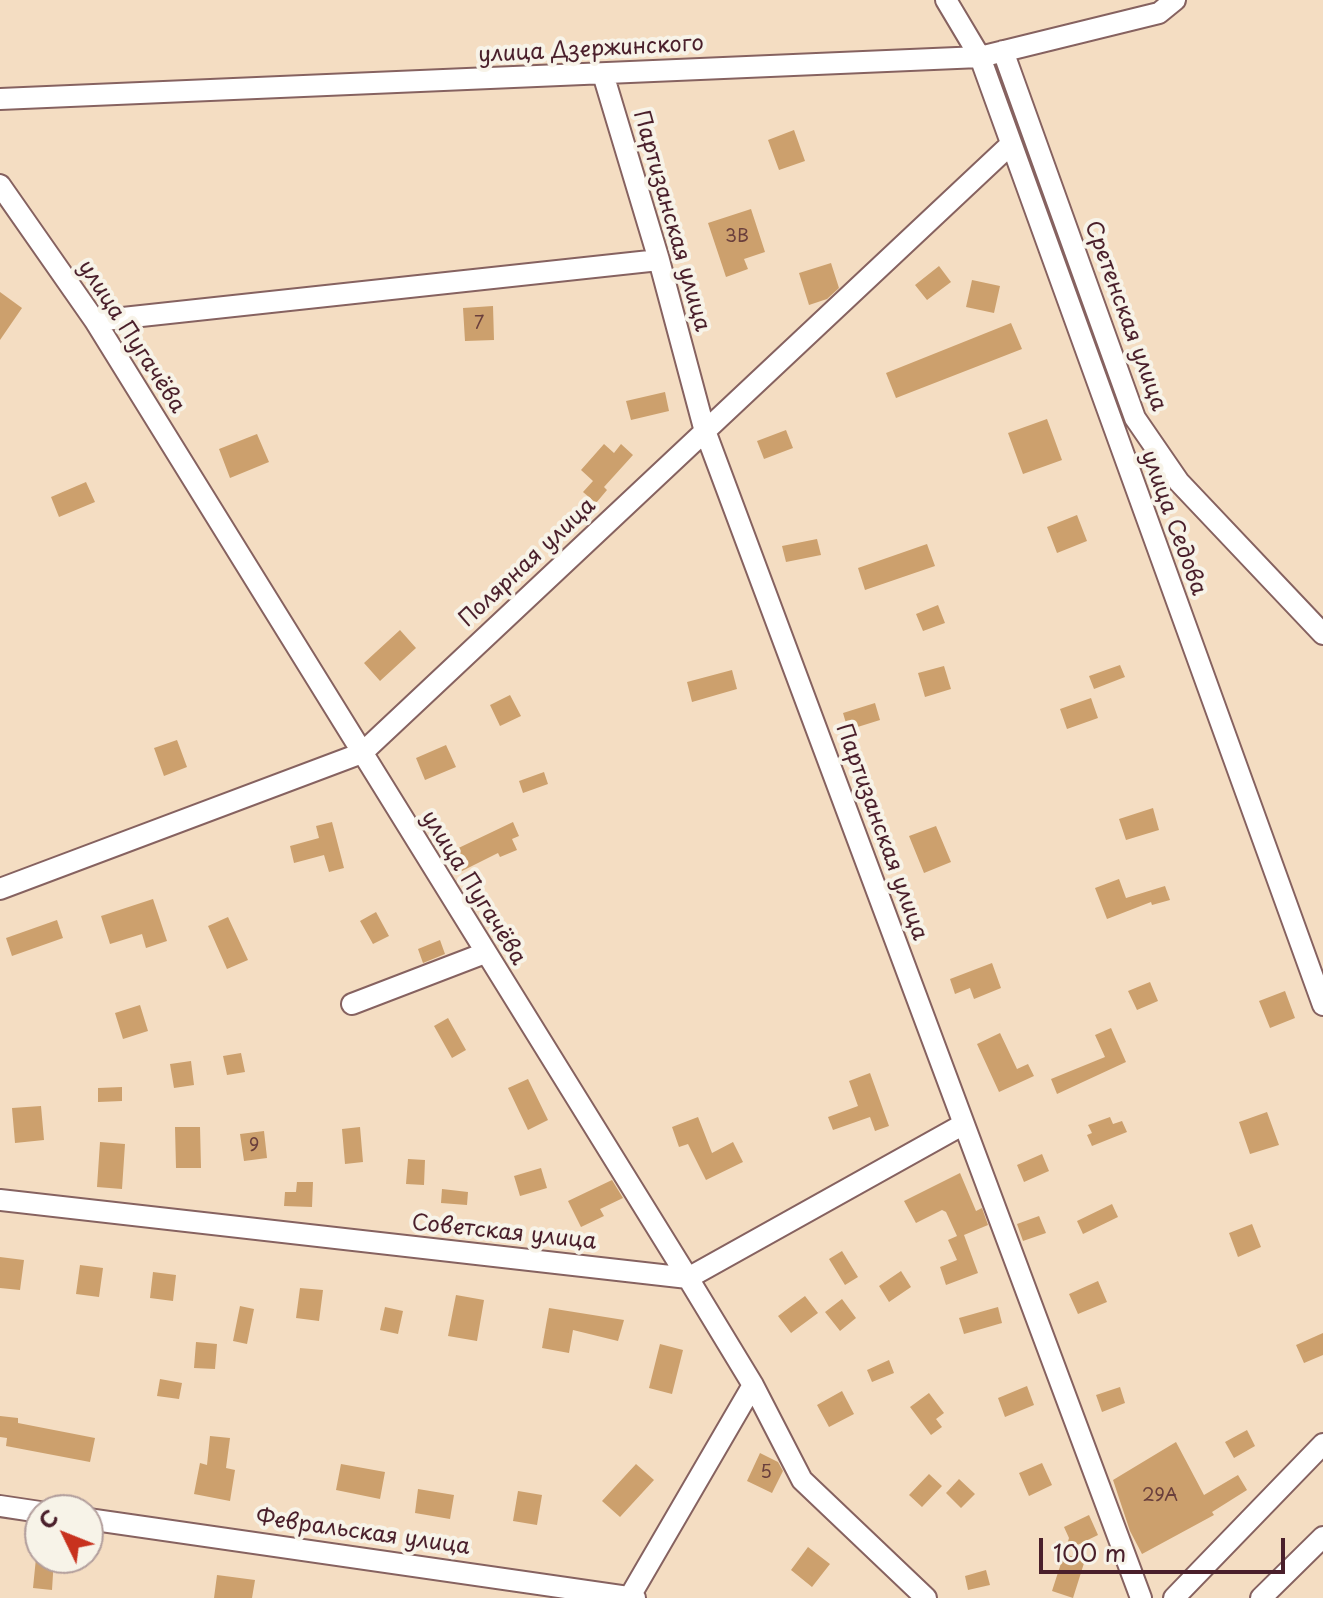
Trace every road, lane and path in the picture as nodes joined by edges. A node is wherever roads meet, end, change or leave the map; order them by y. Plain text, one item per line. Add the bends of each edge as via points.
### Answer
1 (946, 0) edge
2 (1175, 0) edge
3 (1003, 51) junction
4 (980, 57) junction
5 (603, 74) junction
6 (0, 99) edge
7 (1010, 145) junction
8 (0, 185) edge
9 (659, 260) junction
10 (95, 321) junction
11 (704, 428) junction
12 (1323, 634) edge
13 (362, 753) junction
14 (0, 889) edge
15 (485, 953) junction
16 (352, 1004) dead end
17 (1323, 1005) edge
18 (964, 1124) junction
19 (0, 1200) edge
20 (688, 1278) junction
21 (753, 1385) junction
22 (1323, 1444) edge
23 (0, 1506) edge
24 (24, 1510) edge
25 (104, 1521) edge
26 (1323, 1537) edge
27 (632, 1597) edge
28 (926, 1598) edge
29 (1141, 1598) edge
30 (1174, 1598) edge
31 (1261, 1598) edge

1 - 4 street, улица Седова
2 - 3 street, улица Дзержинского via 1159,13
3 - 4 street, улица Дзержинского
3 - 12 street, Сретенская улица via 1135,418 1179,482
4 - 5 street, улица Дзержинского
4 - 7 street, улица Седова
5 - 6 street, улица Дзержинского
5 - 9 street, Партизанская улица
7 - 11 street, Полярная улица
7 - 17 street, улица Седова
8 - 10 street, улица Пугачёва
9 - 10 street
9 - 11 street, Партизанская улица
10 - 13 street, улица Пугачёва
11 - 13 street, Полярная улица
11 - 18 street, Партизанская улица
13 - 14 street, Полярная улица
13 - 15 street, улица Пугачёва
15 - 16 street
15 - 20 street, улица Пугачёва
18 - 20 street
18 - 29 street, Партизанская улица
19 - 20 street, Советская улица
20 - 21 street, улица Пугачёва
21 - 27 street
21 - 28 street, улица Пугачёва via 802,1480
22 - 30 street
23 - 24 street
25 - 27 street, Февральская улица
26 - 31 street

